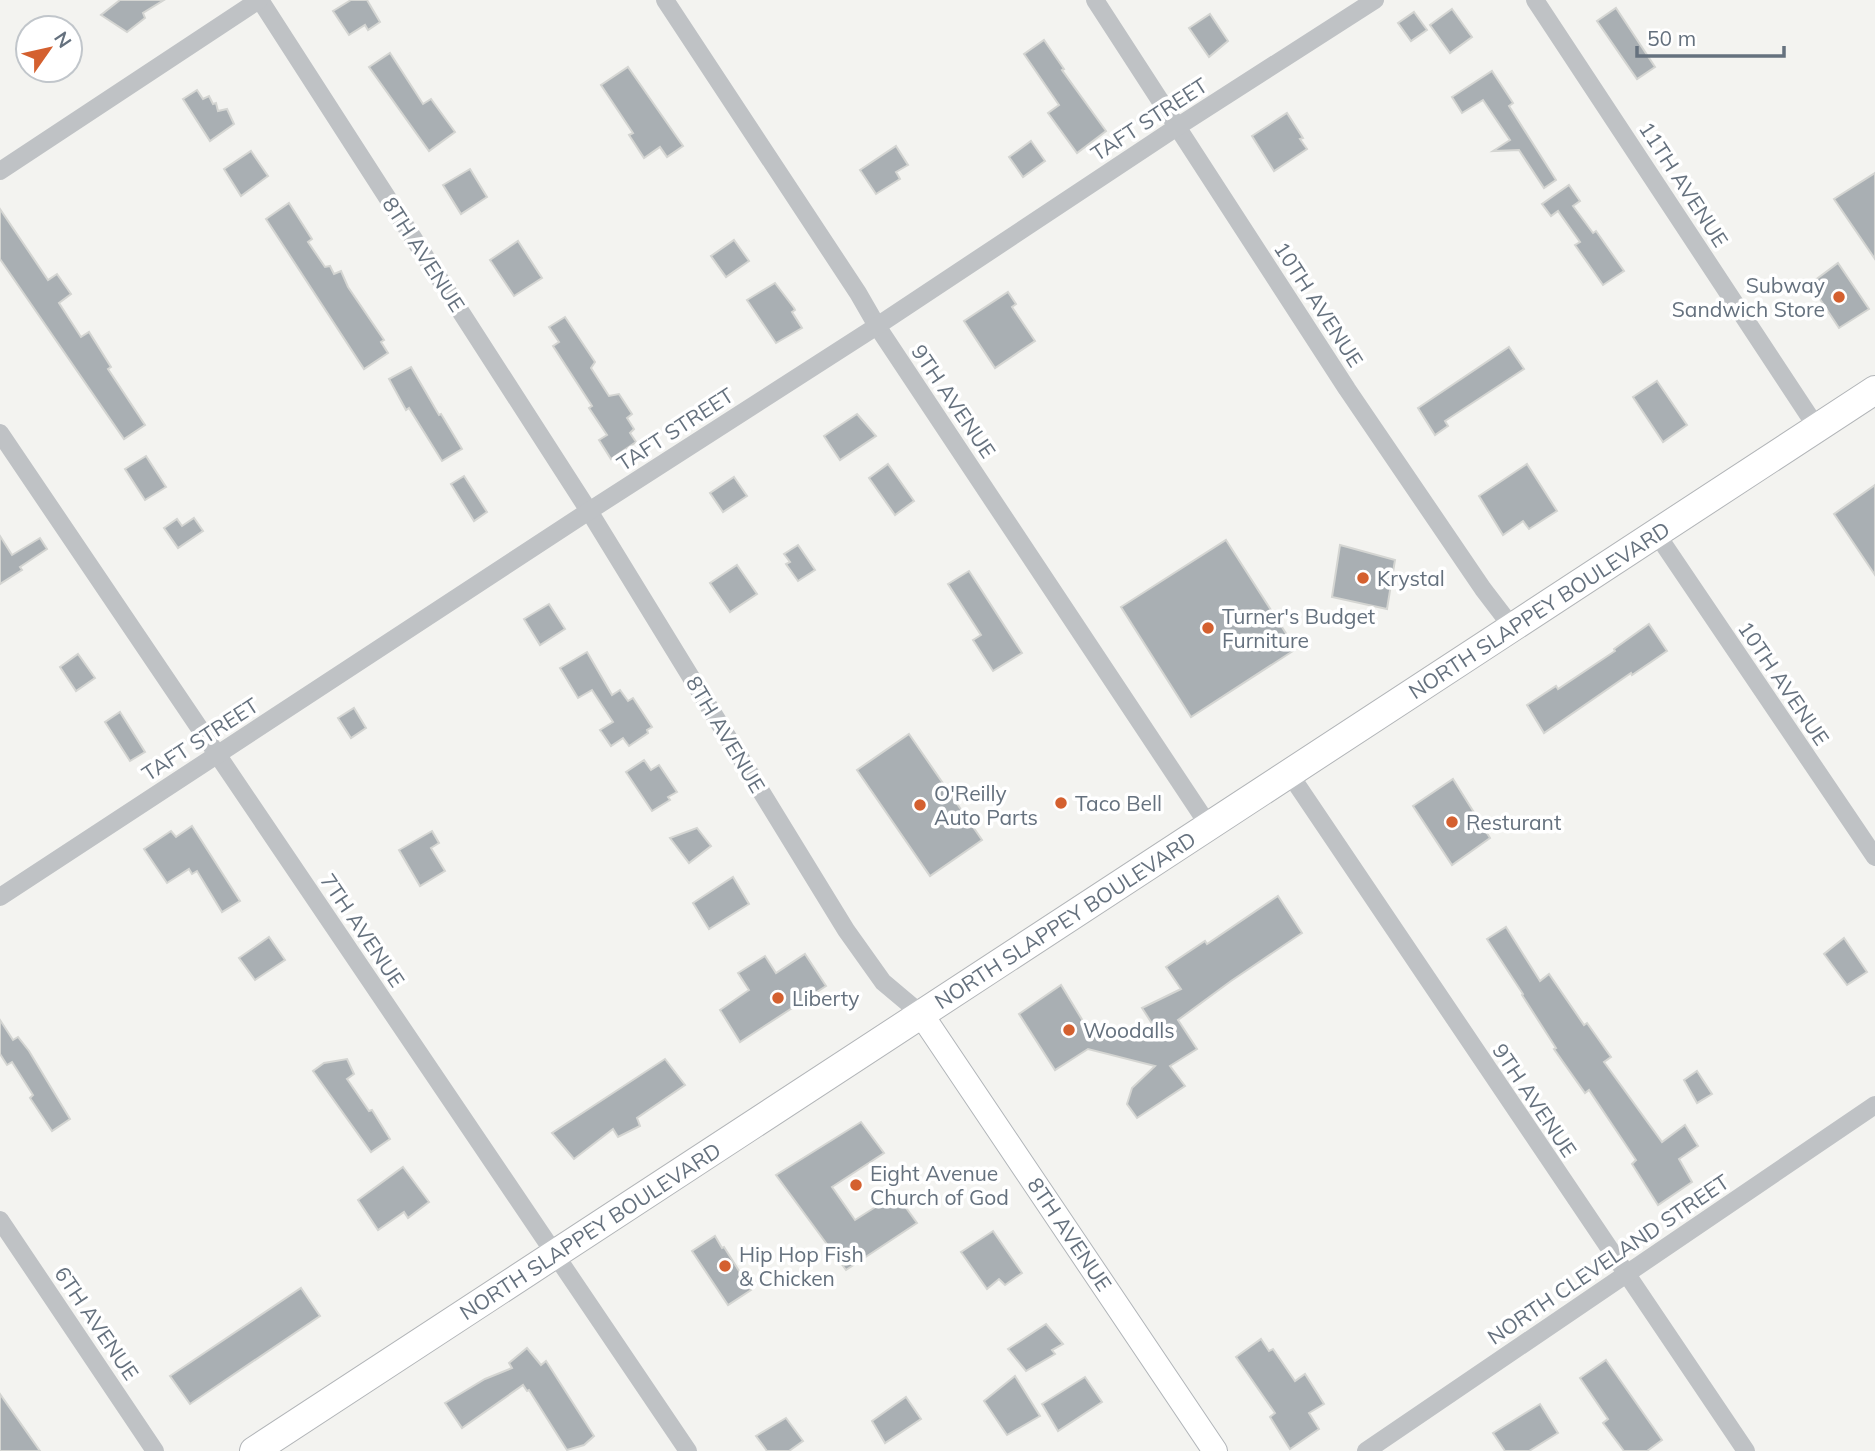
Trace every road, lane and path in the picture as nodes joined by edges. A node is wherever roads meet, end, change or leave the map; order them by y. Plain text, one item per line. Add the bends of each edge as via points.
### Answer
1 (260, 0) edge
2 (665, 0) edge
3 (1095, 0) edge
4 (1375, 0) edge
5 (1535, 0) edge
6 (1177, 127) junction
7 (0, 171) edge
8 (877, 326) junction
9 (1875, 390) edge
10 (1817, 428) junction
11 (0, 433) edge
12 (589, 511) junction
13 (1656, 533) junction
14 (1512, 627) junction
15 (217, 754) junction
16 (1289, 773) junction
17 (1209, 826) junction
18 (1875, 857) edge
19 (0, 897) edge
20 (921, 1014) junction
21 (1875, 1105) edge
22 (0, 1220) edge
23 (555, 1254) junction
24 (1625, 1274) junction
25 (155, 1451) edge
26 (254, 1451) edge
27 (688, 1451) edge
28 (1215, 1451) edge
29 (1366, 1451) edge
30 (1745, 1451) edge

1 - 7 street
1 - 12 street, 8TH AVENUE
2 - 8 street, 9TH AVENUE
3 - 6 street, 10TH AVENUE
4 - 6 street, TAFT STREET
5 - 10 street, 11TH AVENUE
6 - 8 street, TAFT STREET
6 - 14 street, 10TH AVENUE via 1347,389
8 - 12 street, TAFT STREET
8 - 17 street, 9TH AVENUE
9 - 10 main road, NORTH SLAPPEY BOULEVARD
10 - 13 main road, NORTH SLAPPEY BOULEVARD
11 - 15 street, 7TH AVENUE
12 - 15 street, TAFT STREET
12 - 20 street, 8TH AVENUE via 846,930 883,982
13 - 14 main road, NORTH SLAPPEY BOULEVARD
13 - 18 street, 10TH AVENUE
14 - 16 main road, NORTH SLAPPEY BOULEVARD
15 - 19 street, TAFT STREET
15 - 23 street, 7TH AVENUE
16 - 17 main road, NORTH SLAPPEY BOULEVARD
16 - 24 street, 9TH AVENUE
17 - 20 main road, NORTH SLAPPEY BOULEVARD
20 - 23 main road, NORTH SLAPPEY BOULEVARD
20 - 28 street, 8TH AVENUE
21 - 24 street, NORTH CLEVELAND STREET
22 - 25 street, 6TH AVENUE
23 - 26 main road, NORTH SLAPPEY BOULEVARD
23 - 27 street, 7TH AVENUE
24 - 29 street, NORTH CLEVELAND STREET
24 - 30 street, 9TH AVENUE

